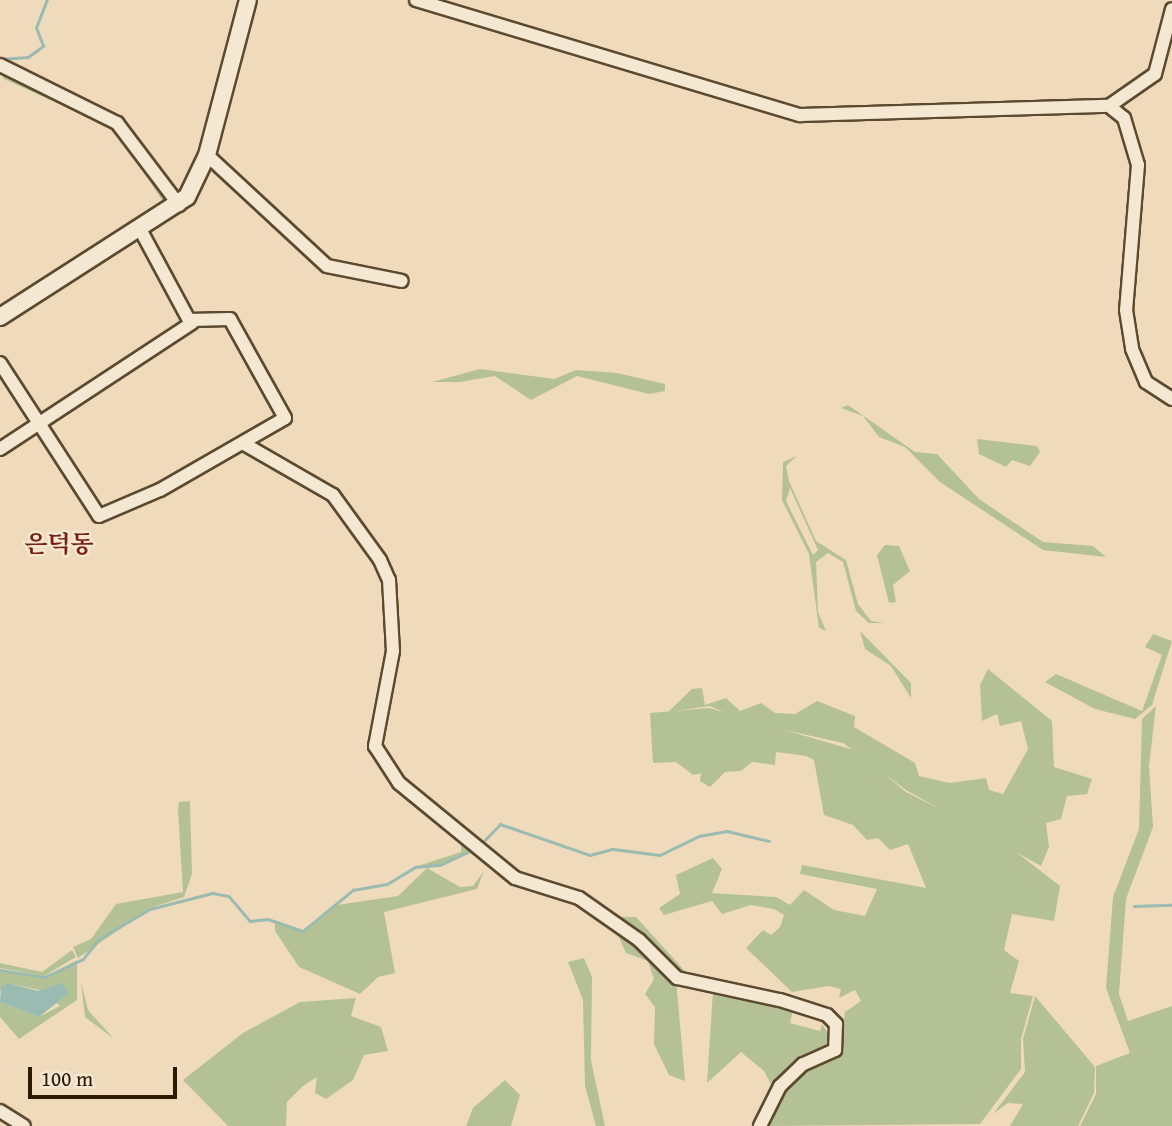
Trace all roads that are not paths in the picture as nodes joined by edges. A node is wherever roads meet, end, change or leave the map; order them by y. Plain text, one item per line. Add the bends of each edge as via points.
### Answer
1 (248, 0) edge
2 (416, 0) edge
3 (1172, 9) edge
4 (0, 65) edge
5 (1110, 106) junction
6 (207, 155) junction
7 (179, 205) junction
8 (141, 231) junction
9 (402, 281) dead end
10 (0, 317) edge
11 (192, 323) junction
12 (0, 363) edge
13 (1172, 399) edge
14 (40, 423) junction
15 (246, 445) junction
16 (0, 449) edge
17 (0, 1111) edge
18 (24, 1126) edge
19 (760, 1126) edge

1 - 6 main road
2 - 5 street via 800,115
3 - 5 street via 1155,74
4 - 7 street via 117,123
5 - 13 street via 1124,118 1138,165 1126,310 1132,349 1146,383
6 - 7 main road
6 - 9 street via 327,267
7 - 8 main road
8 - 10 main road
8 - 11 street
11 - 14 street
11 - 15 street via 227,316 286,415
12 - 14 street
14 - 15 street via 99,516
14 - 16 street
15 - 19 street via 333,495 389,580 393,650 375,746 398,783 515,878 569,893 616,922 677,978 780,1000 827,1015 835,1024 835,1050 803,1064 780,1086
17 - 18 street

